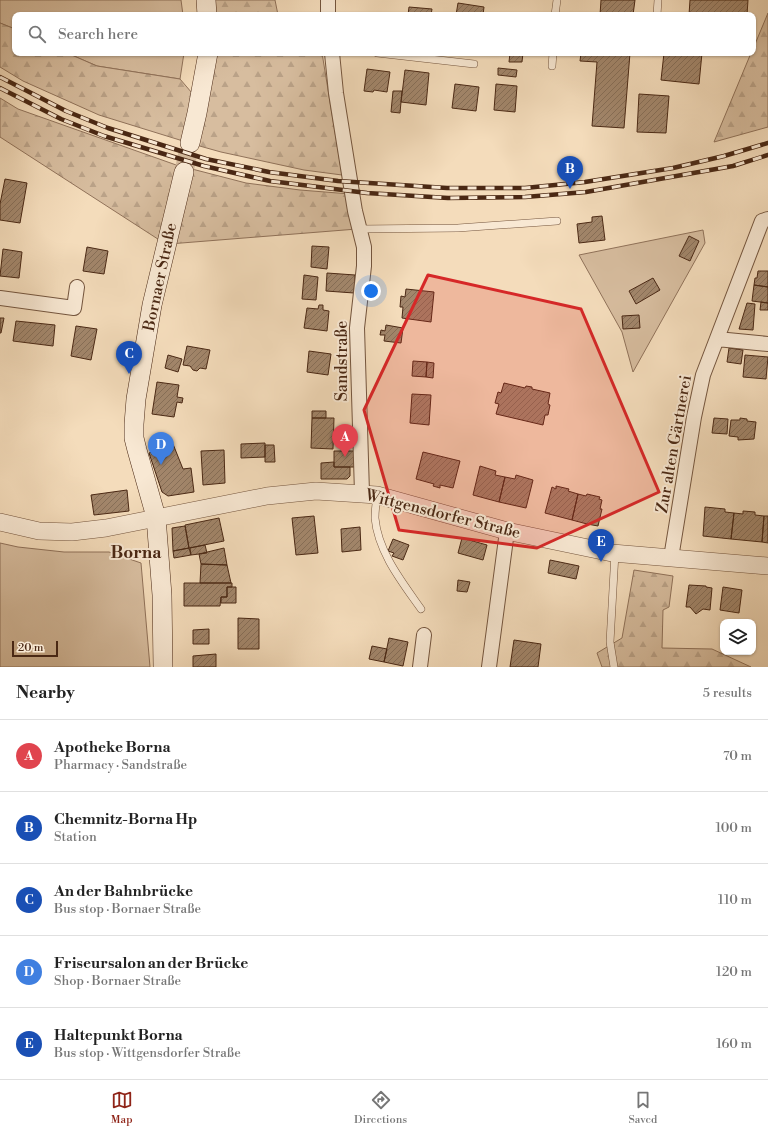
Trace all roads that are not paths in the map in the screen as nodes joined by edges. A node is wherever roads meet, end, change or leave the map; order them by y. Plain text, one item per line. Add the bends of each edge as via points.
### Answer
1 (206, 0) edge
2 (328, 0) edge
3 (556, 0) edge
4 (658, 0) edge
5 (207, 12) edge
6 (328, 12) edge
7 (556, 12) edge
8 (657, 12) edge
9 (207, 56) edge
10 (332, 56) edge
11 (403, 56) edge
12 (553, 56) edge
13 (474, 64) dead end
14 (552, 66) dead end
15 (190, 143) tunnel mouth
16 (184, 172) tunnel mouth
17 (768, 219) edge
18 (557, 221) dead end
19 (359, 229) junction
20 (78, 287) dead end
21 (0, 298) edge
22 (717, 339) junction
23 (768, 344) edge
24 (369, 494) junction
25 (156, 517) junction
26 (0, 522) edge
27 (507, 531) junction
28 (615, 553) junction
29 (671, 558) junction
30 (768, 566) edge
31 (421, 609) dead end
32 (424, 635) dead end
33 (163, 667) edge
34 (420, 667) edge
35 (489, 667) edge
36 (614, 667) edge

1 - 5 main road
2 - 6 street
3 - 7 lane
4 - 8 lane
9 - 15 main road
10 - 19 street, Sandstraße
11 - 13 lane
12 - 14 lane
16 - 25 main road, Bornaer Straße via 152,305 136,399 134,438
17 - 22 street, Zur alten Gärtnerei via 762,222
18 - 19 lane via 458,228
19 - 24 street, Sandstraße via 364,247 364,266 357,328
20 - 21 street via 74,308
22 - 23 street
22 - 29 street, Zur alten Gärtnerei via 703,375 694,416
24 - 25 street, Wittgensdorfer Straße via 316,491 267,496
24 - 27 street, Wittgensdorfer Straße
24 - 31 lane via 382,546 399,578
25 - 26 street, Wittgensdorfer Straße via 106,528 72,532 39,531
25 - 33 main road, Bornaer Straße via 162,595
27 - 28 street, Wittgensdorfer Straße
27 - 35 street
28 - 29 street, Wittgensdorfer Straße
28 - 36 lane via 610,642
29 - 30 street, Wittgensdorfer Straße
32 - 34 street

